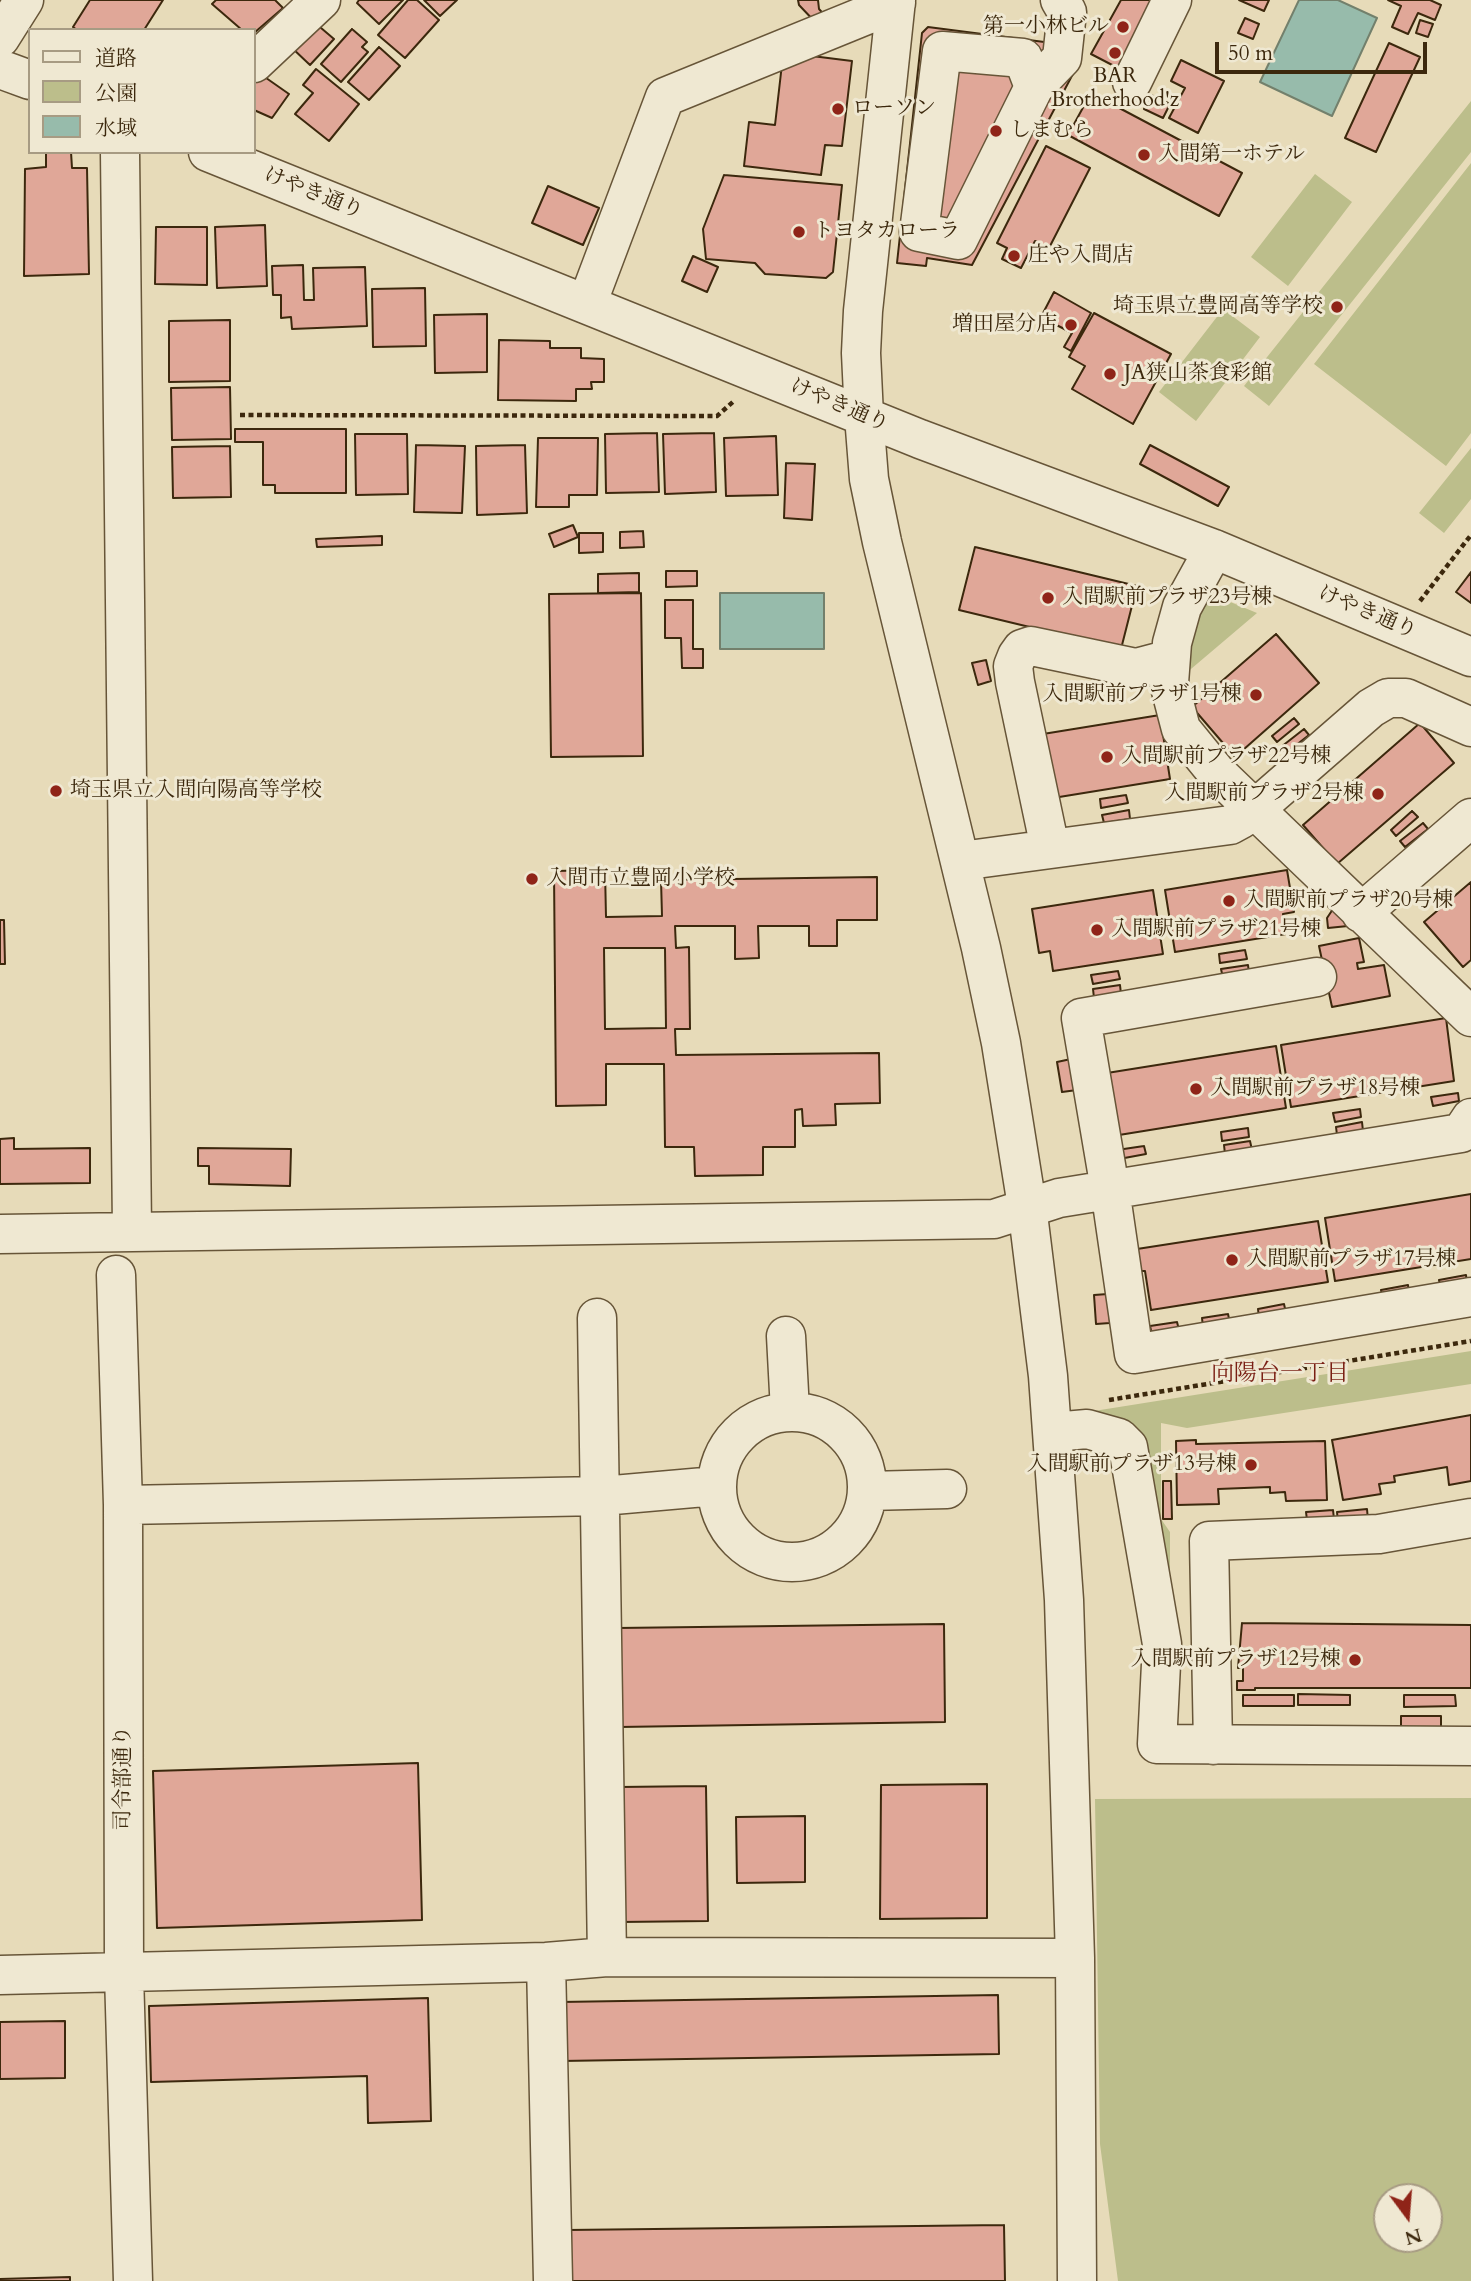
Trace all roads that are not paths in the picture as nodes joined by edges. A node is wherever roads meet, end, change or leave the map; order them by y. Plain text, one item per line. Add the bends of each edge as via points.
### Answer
1 (24, 0) edge
2 (321, 0) edge
3 (1060, 0) edge
4 (1172, 0) edge
5 (896, 1) edge
6 (0, 38) edge
7 (256, 61) edge
8 (0, 69) edge
9 (28, 79) edge
10 (1132, 82) dead end
11 (1034, 87) junction
12 (120, 154) edge
13 (213, 154) edge
14 (587, 304) junction
15 (863, 416) junction
16 (1214, 549) junction
17 (1471, 657) edge
18 (1170, 659) junction
19 (1471, 727) edge
20 (1248, 815) junction
21 (1471, 818) edge
22 (1050, 848) junction
23 (961, 861) junction
24 (1361, 913) junction
25 (1317, 977) dead end
26 (1471, 1017) edge
27 (1471, 1118) edge
28 (1110, 1189) junction
29 (1027, 1206) junction
30 (132, 1229) junction
31 (0, 1234) edge
32 (116, 1275) dead end
33 (1471, 1297) edge
34 (597, 1318) dead end
35 (786, 1335) dead end
36 (790, 1411) junction
37 (1054, 1432) junction
38 (716, 1486) junction
39 (947, 1489) dead end
40 (868, 1491) junction
41 (602, 1496) junction
42 (123, 1505) junction
43 (1471, 1518) edge
44 (1213, 1745) junction
45 (1471, 1746) edge
46 (607, 1957) junction
47 (1075, 1958) junction
48 (546, 1962) junction
49 (124, 1974) junction
50 (0, 1975) edge
51 (133, 2281) edge
52 (553, 2281) edge
53 (1077, 2281) edge

1 - 6 street
2 - 7 street
3 - 11 street via 1067,12 1062,58
4 - 10 street
5 - 14 street via 665,97
5 - 15 street via 863,311
8 - 9 street
11 - 11 street via 958,240 919,232 942,51 1023,58
12 - 30 street
13 - 14 street, けやき通り
14 - 15 street, けやき通り
15 - 16 street, けやき通り
15 - 23 street via 882,542
16 - 17 street, けやき通り
16 - 18 street via 1182,607
18 - 20 street via 1170,684 1181,729
18 - 22 street via 1136,668 1031,646 1017,656 1014,682
19 - 20 street via 1406,698 1388,698
20 - 22 street via 1230,825
20 - 24 street
21 - 24 street
22 - 23 street
23 - 29 street via 1001,1043
24 - 26 street
25 - 28 street via 1081,1018
27 - 28 street via 1461,1133
28 - 29 street
28 - 33 street via 1134,1354
29 - 30 street via 994,1219
29 - 37 street
30 - 31 street
32 - 42 street, 司令部通り
34 - 41 street
35 - 36 street
36 - 38 street via 767,1415 747,1426 720,1463
36 - 40 street via 815,1415 838,1426 855,1444 866,1466
37 - 44 street via 1087,1429 1119,1438 1128,1447 1162,1644 1157,1744
37 - 47 street
38 - 40 street via 721,1512 743,1543 777,1561 803,1562 827,1554 848,1538 862,1516
38 - 41 street
39 - 40 street
41 - 42 street
41 - 46 street
42 - 49 street, 司令部通り
43 - 44 street via 1379,1534 1209,1541
44 - 45 street
46 - 47 street
46 - 48 street
47 - 53 street
48 - 49 street
48 - 52 street
49 - 50 street
49 - 51 street, 司令部通り

